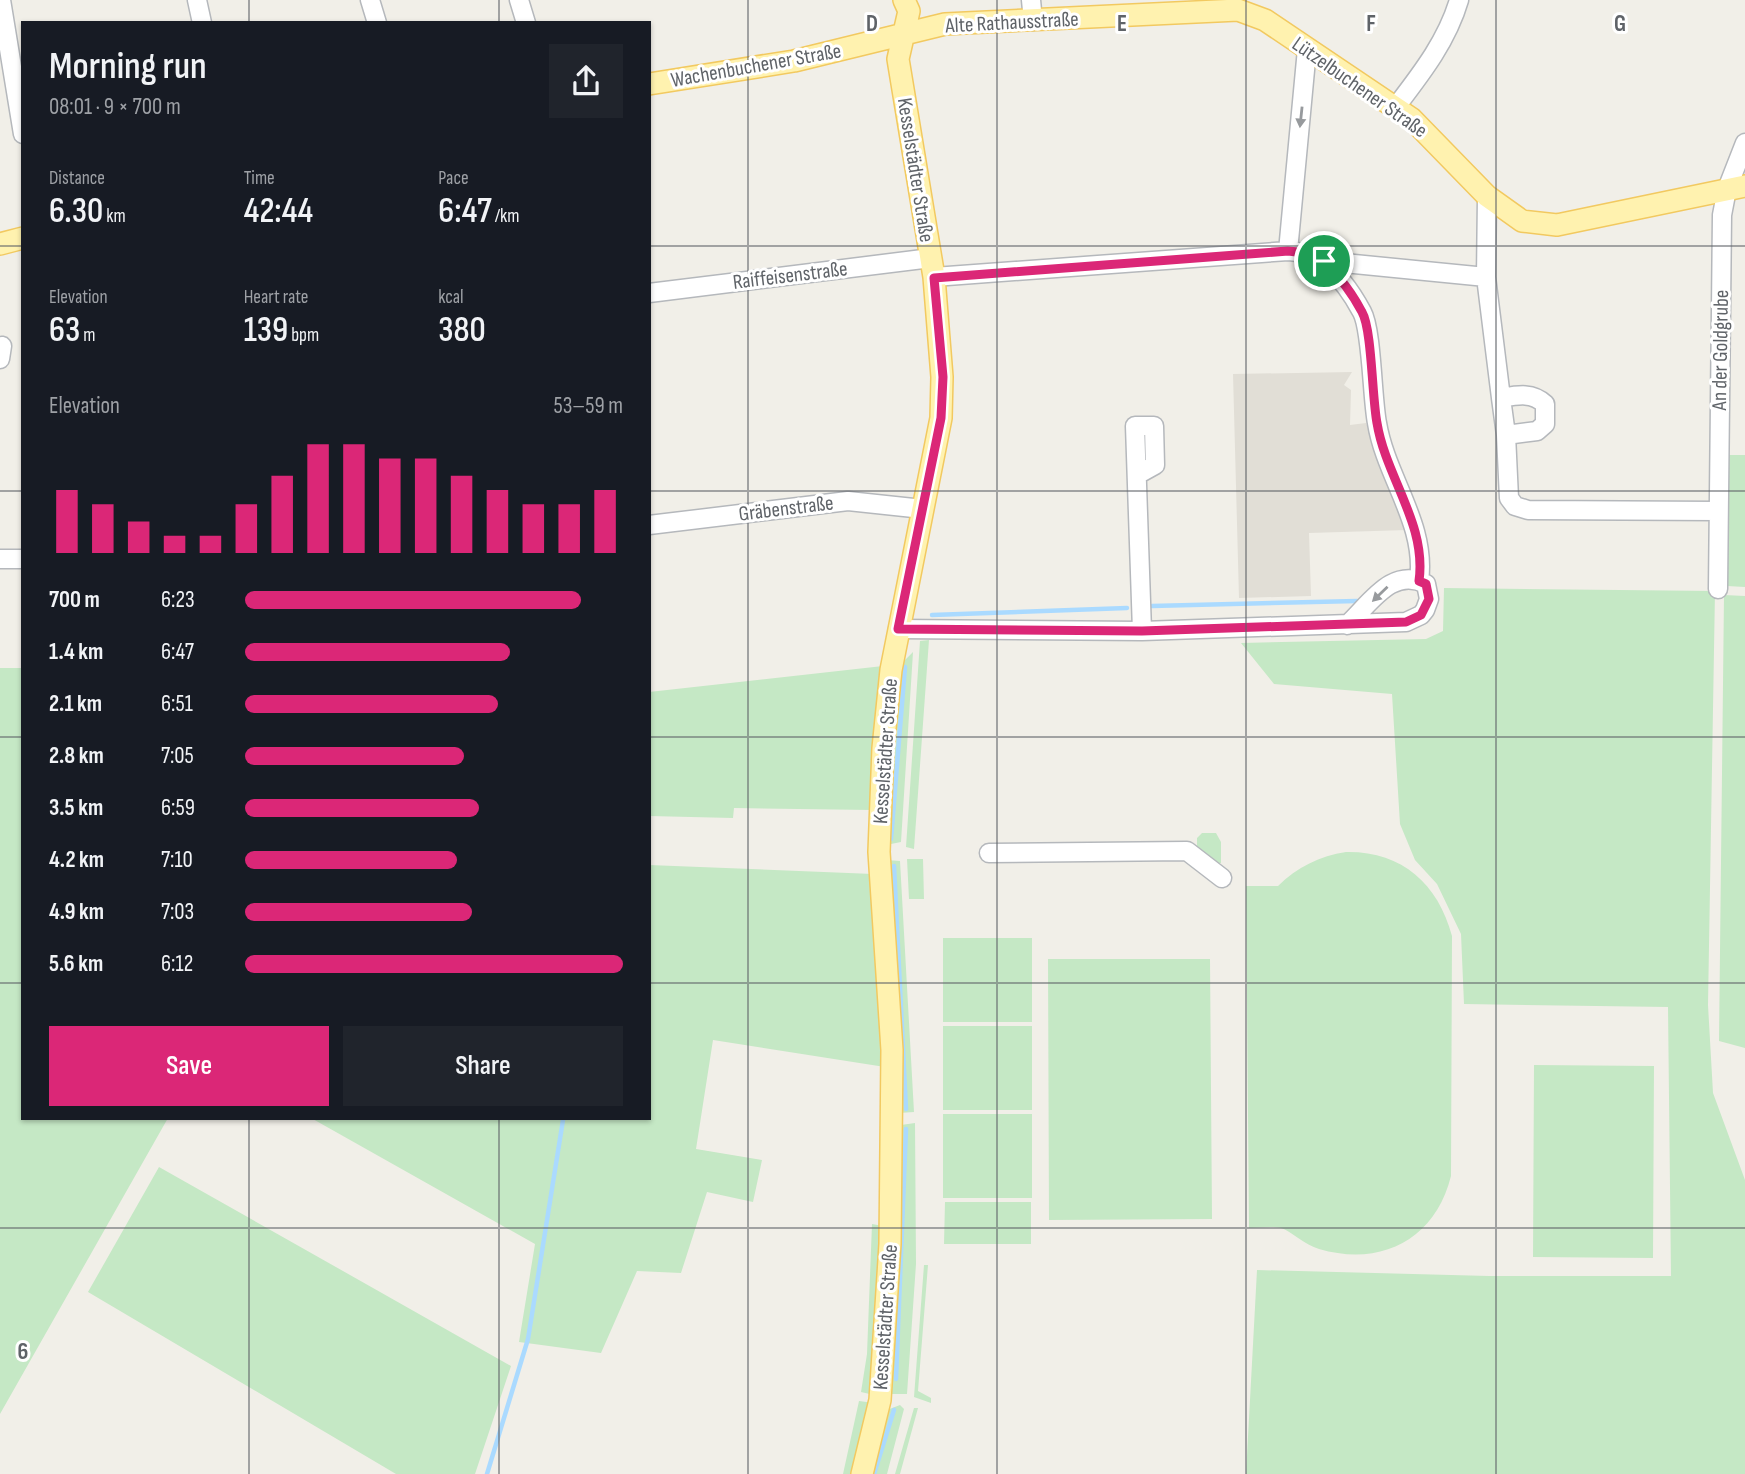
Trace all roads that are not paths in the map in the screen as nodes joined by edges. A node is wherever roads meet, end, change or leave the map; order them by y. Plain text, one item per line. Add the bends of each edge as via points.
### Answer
1 (1, 0) edge
2 (197, 0) edge
3 (370, 0) edge
4 (519, 0) edge
5 (904, 0) edge
6 (1458, 0) edge
7 (1239, 5) edge
8 (1032, 11) edge
9 (202, 21) edge
10 (376, 21) edge
11 (525, 21) edge
12 (904, 33) junction
13 (1307, 49) junction
14 (651, 84) edge
15 (1395, 108) junction
16 (21, 122) edge
17 (1745, 143) edge
18 (1736, 187) edge
19 (1487, 196) junction
20 (21, 239) edge
21 (0, 244) edge
22 (1288, 251) junction
23 (1324, 261) junction
24 (932, 268) junction
25 (1486, 277) junction
26 (651, 293) edge
27 (1501, 398) junction
28 (1506, 435) junction
29 (1137, 475) dead end
30 (923, 509) junction
31 (1718, 511) junction
32 (651, 525) edge
33 (0, 559) edge
34 (21, 559) edge
35 (1419, 581) junction
36 (1718, 589) dead end
37 (1347, 625) junction
38 (898, 629) junction
39 (1142, 631) junction
40 (989, 853) dead end
41 (1222, 878) dead end
42 (862, 1474) edge

1 - 16 street
2 - 9 street
3 - 10 street
4 - 11 street
5 - 12 main road, Kesselstädter Straße via 909,11
6 - 15 street via 1434,55
7 - 8 main road, Alte Rathausstraße
7 - 13 main road, Lützelbuchener Straße
8 - 12 main road, Alte Rathausstraße
12 - 14 main road, Wachenbuchener Straße via 794,61
12 - 24 main road, Kesselstädter Straße via 898,59
13 - 15 main road, Lützelbuchener Straße
13 -> 22 street
15 - 19 main road, Lützelbuchener Straße via 1422,127
17 - 18 street, An der Goldgrube
18 - 19 main road, Lützelbuchener Straße via 1543,225 1511,216
18 - 31 street, An der Goldgrube via 1722,215
19 - 25 street
20 - 21 main road
22 - 23 street, Raiffeisenstraße via 1313,254
22 - 24 street, Raiffeisenstraße
23 - 25 street, Raiffeisenstraße
23 - 35 street via 1363,313 1377,425 1421,544
24 - 26 street, Raiffeisenstraße
24 - 30 main road, Kesselstädter Straße via 943,377 941,418
25 - 27 street
27 - 28 street
27 - 28 street via 1537,397 1547,413 1545,424 1537,431
28 - 31 street via 1509,498 1516,506 1528,510
29 - 39 street
30 - 32 street, Gräbenstraße via 848,501
30 - 38 main road, Kesselstädter Straße
31 - 36 street, An der Goldgrube
33 - 34 street
35 -> 37 street via 1405,578 1392,582
35 - 37 street via 1426,584 1429,599 1415,619
37 - 39 street
38 - 39 street
38 - 42 main road, Kesselstädter Straße via 879,852 892,1050 886,1332 880,1400
40 - 41 street via 1187,851

